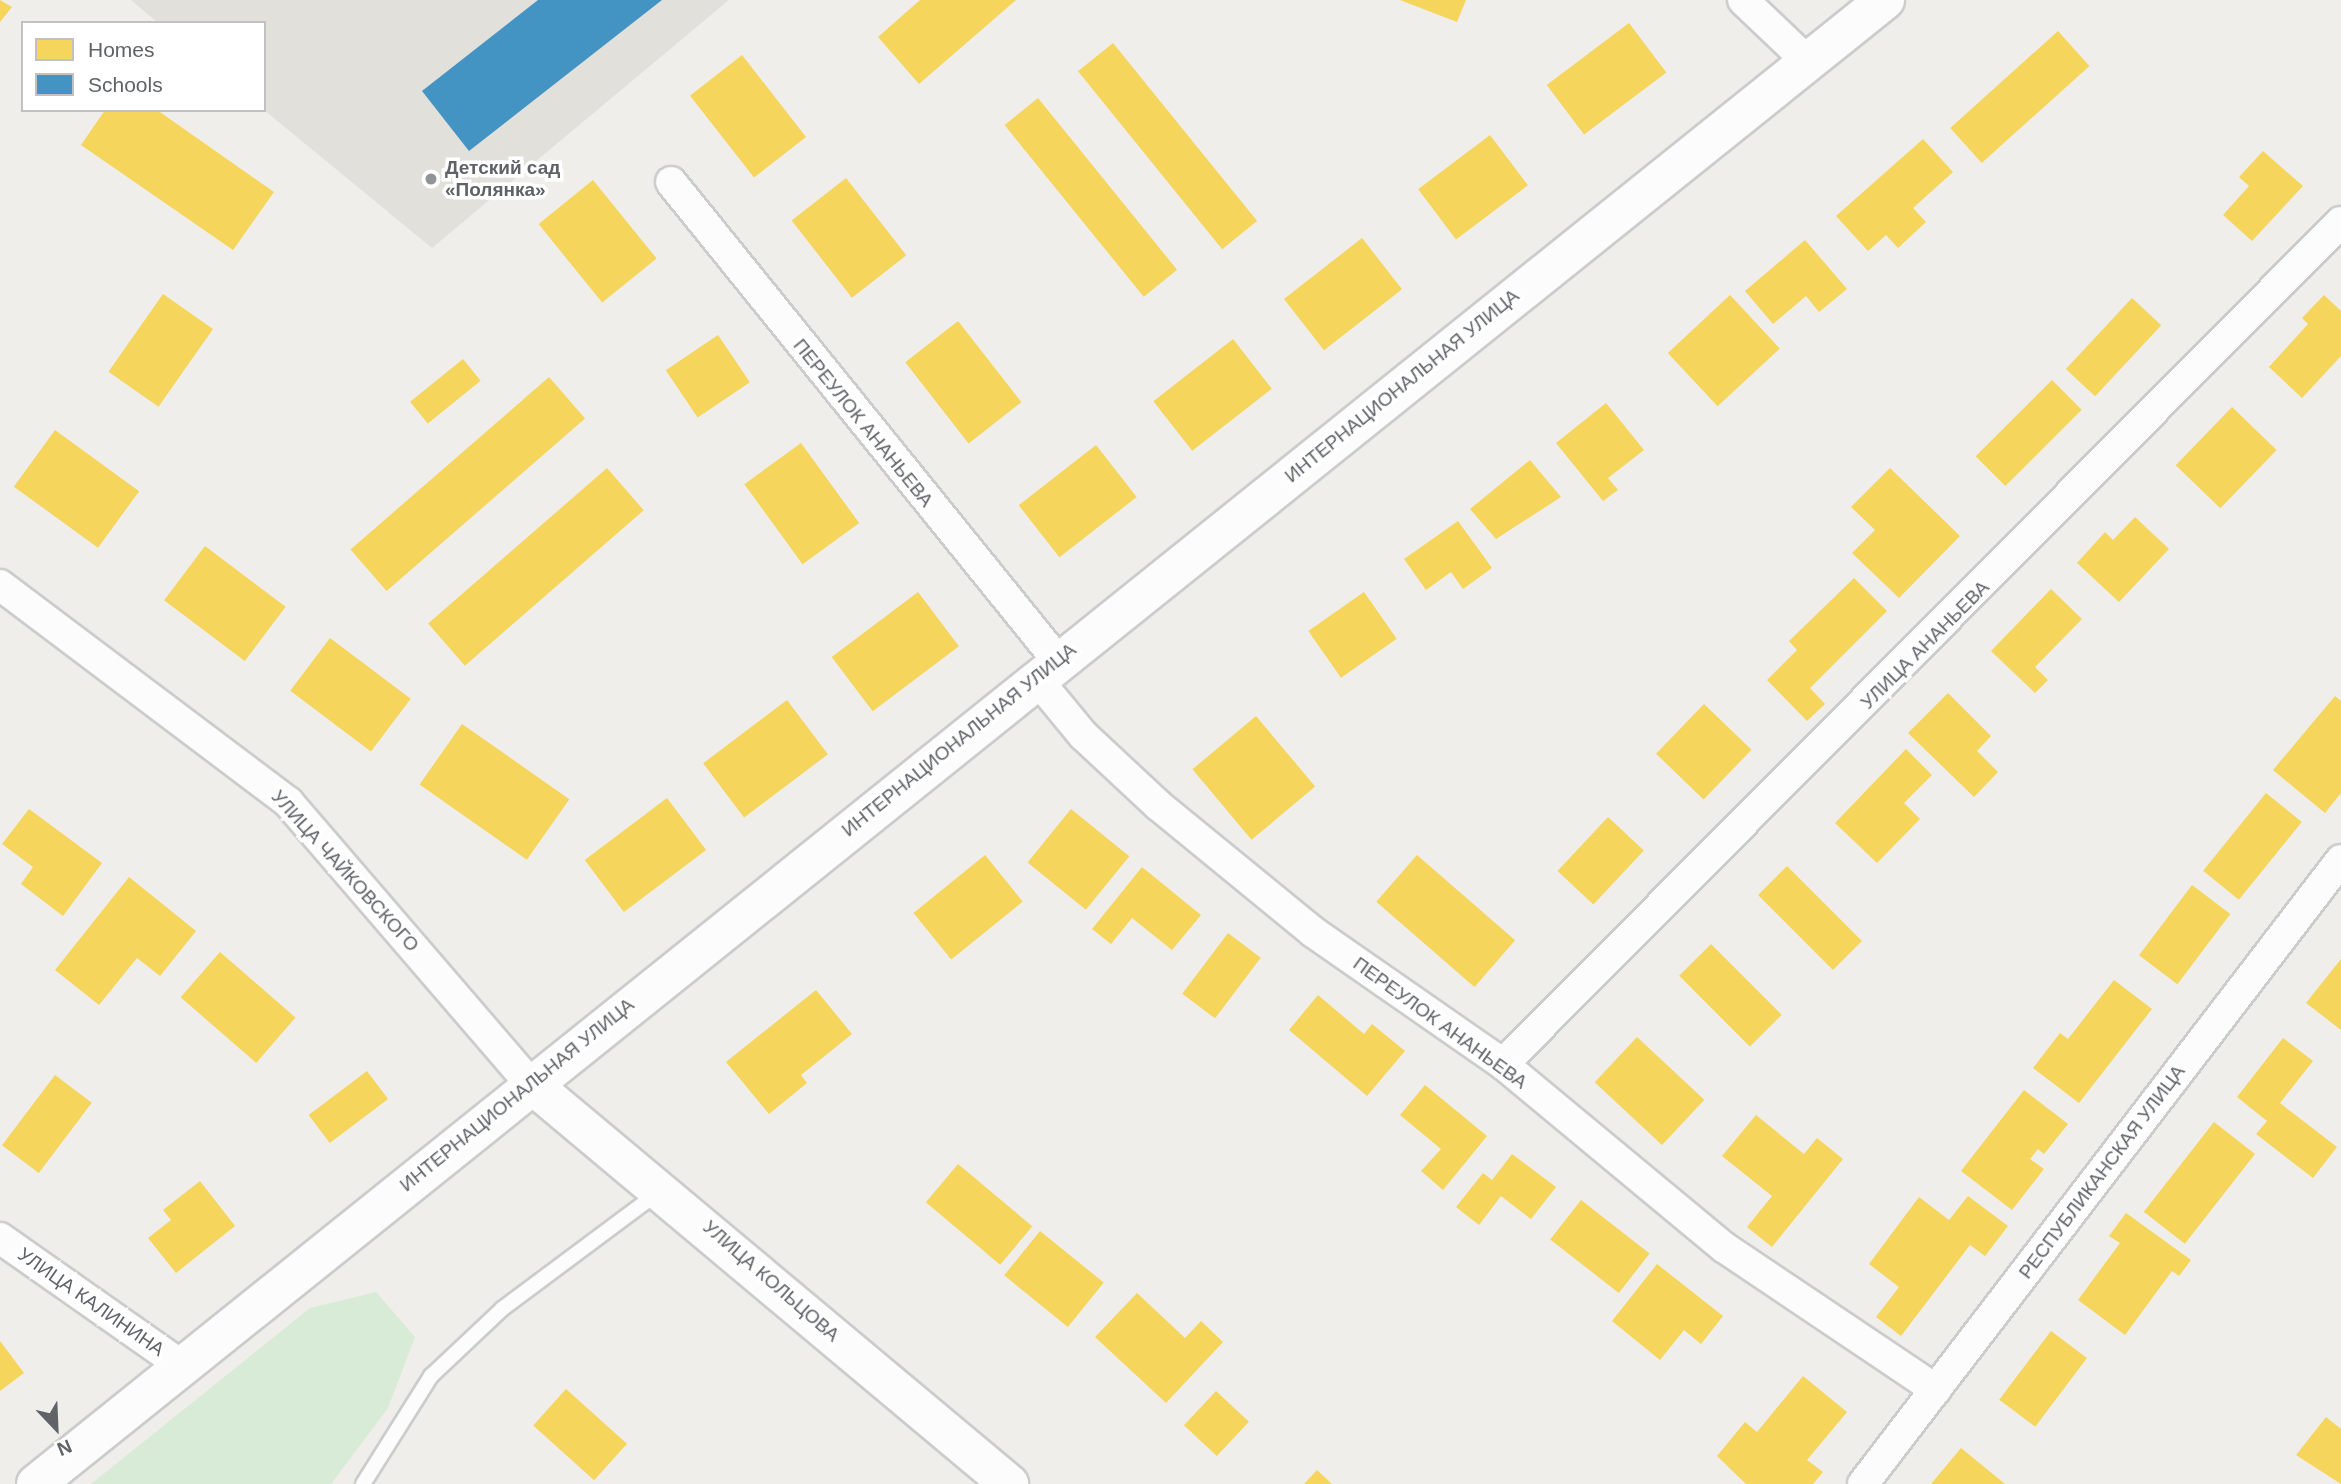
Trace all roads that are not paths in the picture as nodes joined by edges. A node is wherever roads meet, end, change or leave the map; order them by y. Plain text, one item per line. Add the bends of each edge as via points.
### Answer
1 (1744, 0) edge
2 (1885, 0) edge
3 (1808, 62) junction
4 (671, 183) dead end
5 (2341, 222) edge
6 (0, 585) edge
7 (1047, 670) junction
8 (2341, 860) edge
9 (1503, 1063) junction
10 (530, 1083) junction
11 (663, 1189) junction
12 (0, 1238) edge
13 (182, 1366) junction
14 (1936, 1390) junction
15 (36, 1484) edge
16 (363, 1484) edge
17 (1009, 1484) edge
18 (1863, 1484) edge

1 - 3 street
2 - 3 street, ИНТЕРНАЦИОНАЛЬНАЯ УЛИЦА
3 - 7 street, ИНТЕРНАЦИОНАЛЬНАЯ УЛИЦА
4 - 7 street, ПЕРЕУЛОК АНАНЬЕВА
5 - 9 street, УЛИЦА АНАНЬЕВА
6 - 10 street, УЛИЦА ЧАЙКОВСКОГО via 288,802
7 - 9 street, ПЕРЕУЛОК АНАНЬЕВА via 1083,735 1218,856 1313,932
7 - 10 street, ИНТЕРНАЦИОНАЛЬНАЯ УЛИЦА
8 - 14 street, РЕСПУБЛИКАНСКАЯ УЛИЦА
9 - 14 street, ПЕРЕУЛОК АНАНЬЕВА via 1725,1248
10 - 11 street, УЛИЦА КОЛЬЦОВА
10 - 13 street, ИНТЕРНАЦИОНАЛЬНАЯ УЛИЦА
11 - 16 lane via 502,1309 431,1376
11 - 17 street, УЛИЦА КОЛЬЦОВА
12 - 13 street, УЛИЦА КАЛИНИНА
13 - 15 street, ИНТЕРНАЦИОНАЛЬНАЯ УЛИЦА
14 - 18 street, РЕСПУБЛИКАНСКАЯ УЛИЦА

